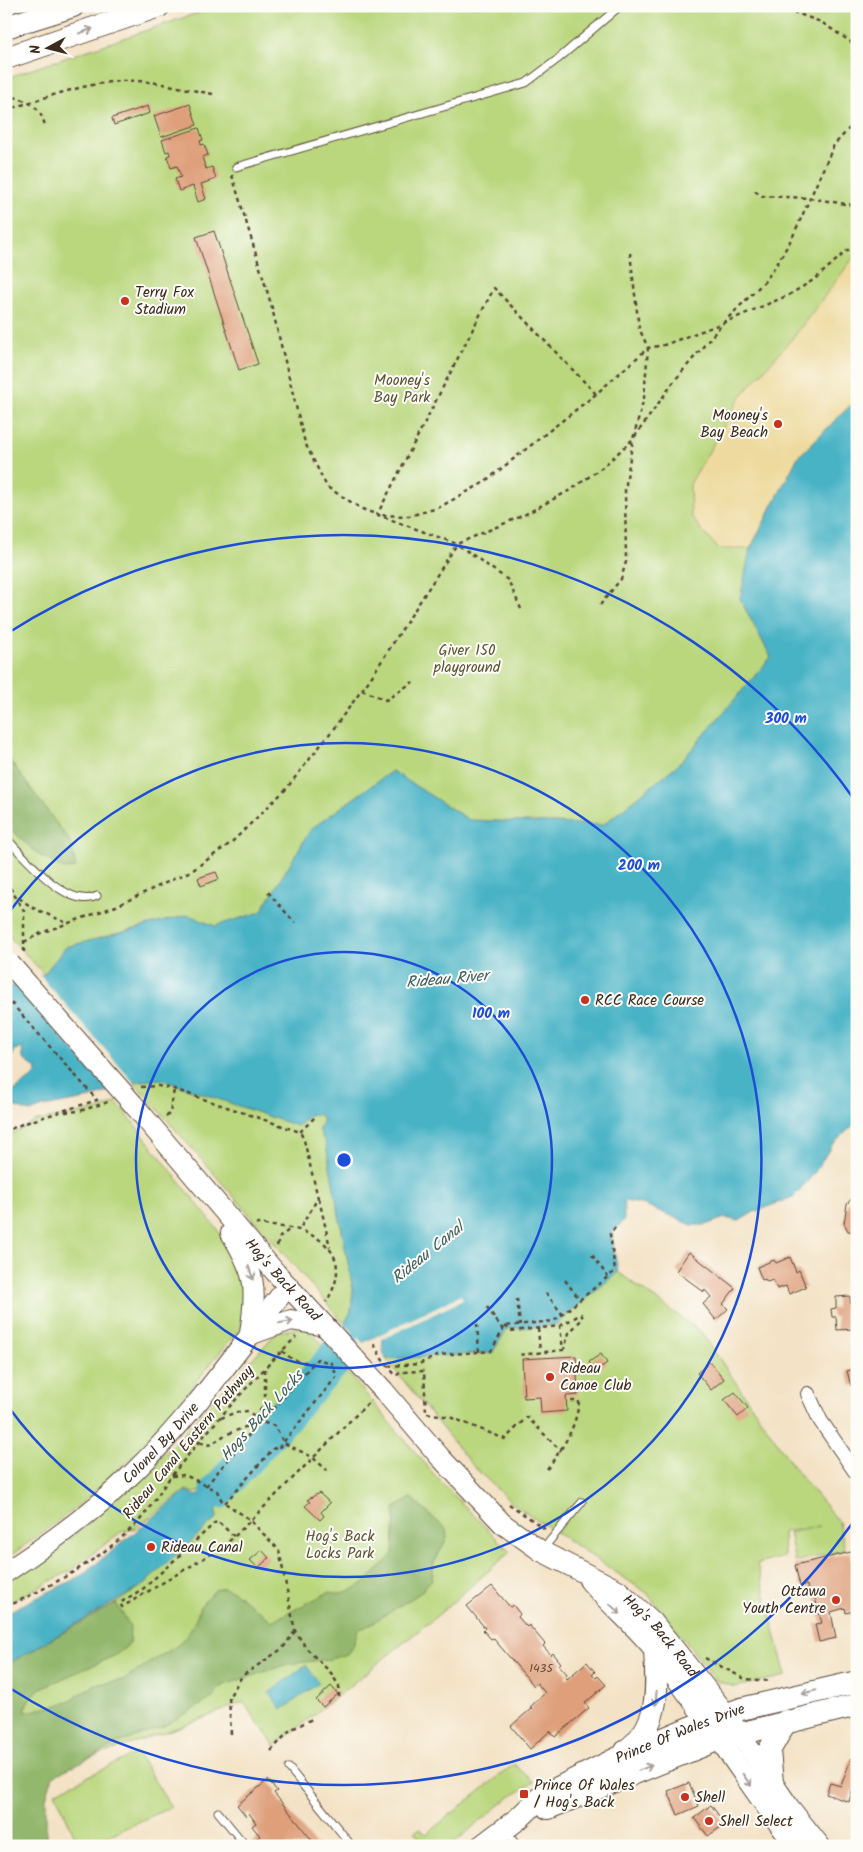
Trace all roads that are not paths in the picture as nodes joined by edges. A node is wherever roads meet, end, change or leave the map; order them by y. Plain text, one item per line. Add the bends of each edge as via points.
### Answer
1 (73, 6) edge
2 (158, 6) edge
3 (620, 6) edge
4 (6, 27) edge
5 (6, 58) edge
6 (236, 166) road end
7 (6, 838) edge
8 (97, 896) dead end
9 (14, 962) edge
10 (202, 1185) junction
11 (288, 1286) junction
12 (325, 1326) junction
13 (250, 1335) junction
14 (808, 1394) dead end
15 (857, 1474) edge
16 (582, 1502) dead end
17 (541, 1551) junction
18 (6, 1572) edge
19 (582, 1573) junction
20 (655, 1650) junction
21 (857, 1682) edge
22 (857, 1705) edge
23 (716, 1717) junction
24 (786, 1722) junction
25 (729, 1736) junction
26 (616, 1759) junction
27 (289, 1768) dead end
28 (772, 1782) junction
29 (218, 1812) dead end
30 (513, 1831) edge
31 (246, 1846) edge
32 (352, 1846) edge
33 (482, 1846) edge
34 (796, 1846) edge
35 (820, 1846) edge

1 - 4 main road
5 -> 2 main road
3 - 6 lane via 526,83
7 - 8 lane via 67,894 86,900
9 - 10 main road, Hog's Back Road, bridge via 137,1096
10 - 11 main road, Hog's Back Road
10 -> 13 main road via 243,1253 254,1281 256,1298
11 - 12 main road, Hog's Back Road
11 - 13 main road, Colonel By Drive
13 -> 12 main road via 291,1320
12 - 17 main road, Hog's Back Road, bridge via 378,1395 504,1524
13 - 18 main road, Colonel By Drive via 136,1471 52,1542
14 - 15 street via 820,1420
16 - 17 lane
17 - 19 main road, Hog's Back Road
19 -> 20 main road, Hog's Back Road
19 - 23 main road, Hog's Back Road via 618,1590 653,1622
20 - 23 main road, Hog's Back Road
20 -> 26 main road via 657,1698 653,1715 639,1741
21 -> 23 main road, Prince Of Wales Drive
22 - 24 main road, Prince Of Wales Drive
23 - 25 main road
23 - 26 main road, Prince Of Wales Drive
24 - 25 main road, Prince Of Wales Drive
24 - 28 main road via 769,1751
25 - 28 main road
30 -> 25 main road, Prince Of Wales Drive
25 -> 34 main road via 770,1812
26 - 30 main road, Prince Of Wales Drive via 542,1796
27 - 32 lane
28 - 35 main road
29 - 31 lane
30 - 33 main road, Prince Of Wales Drive

